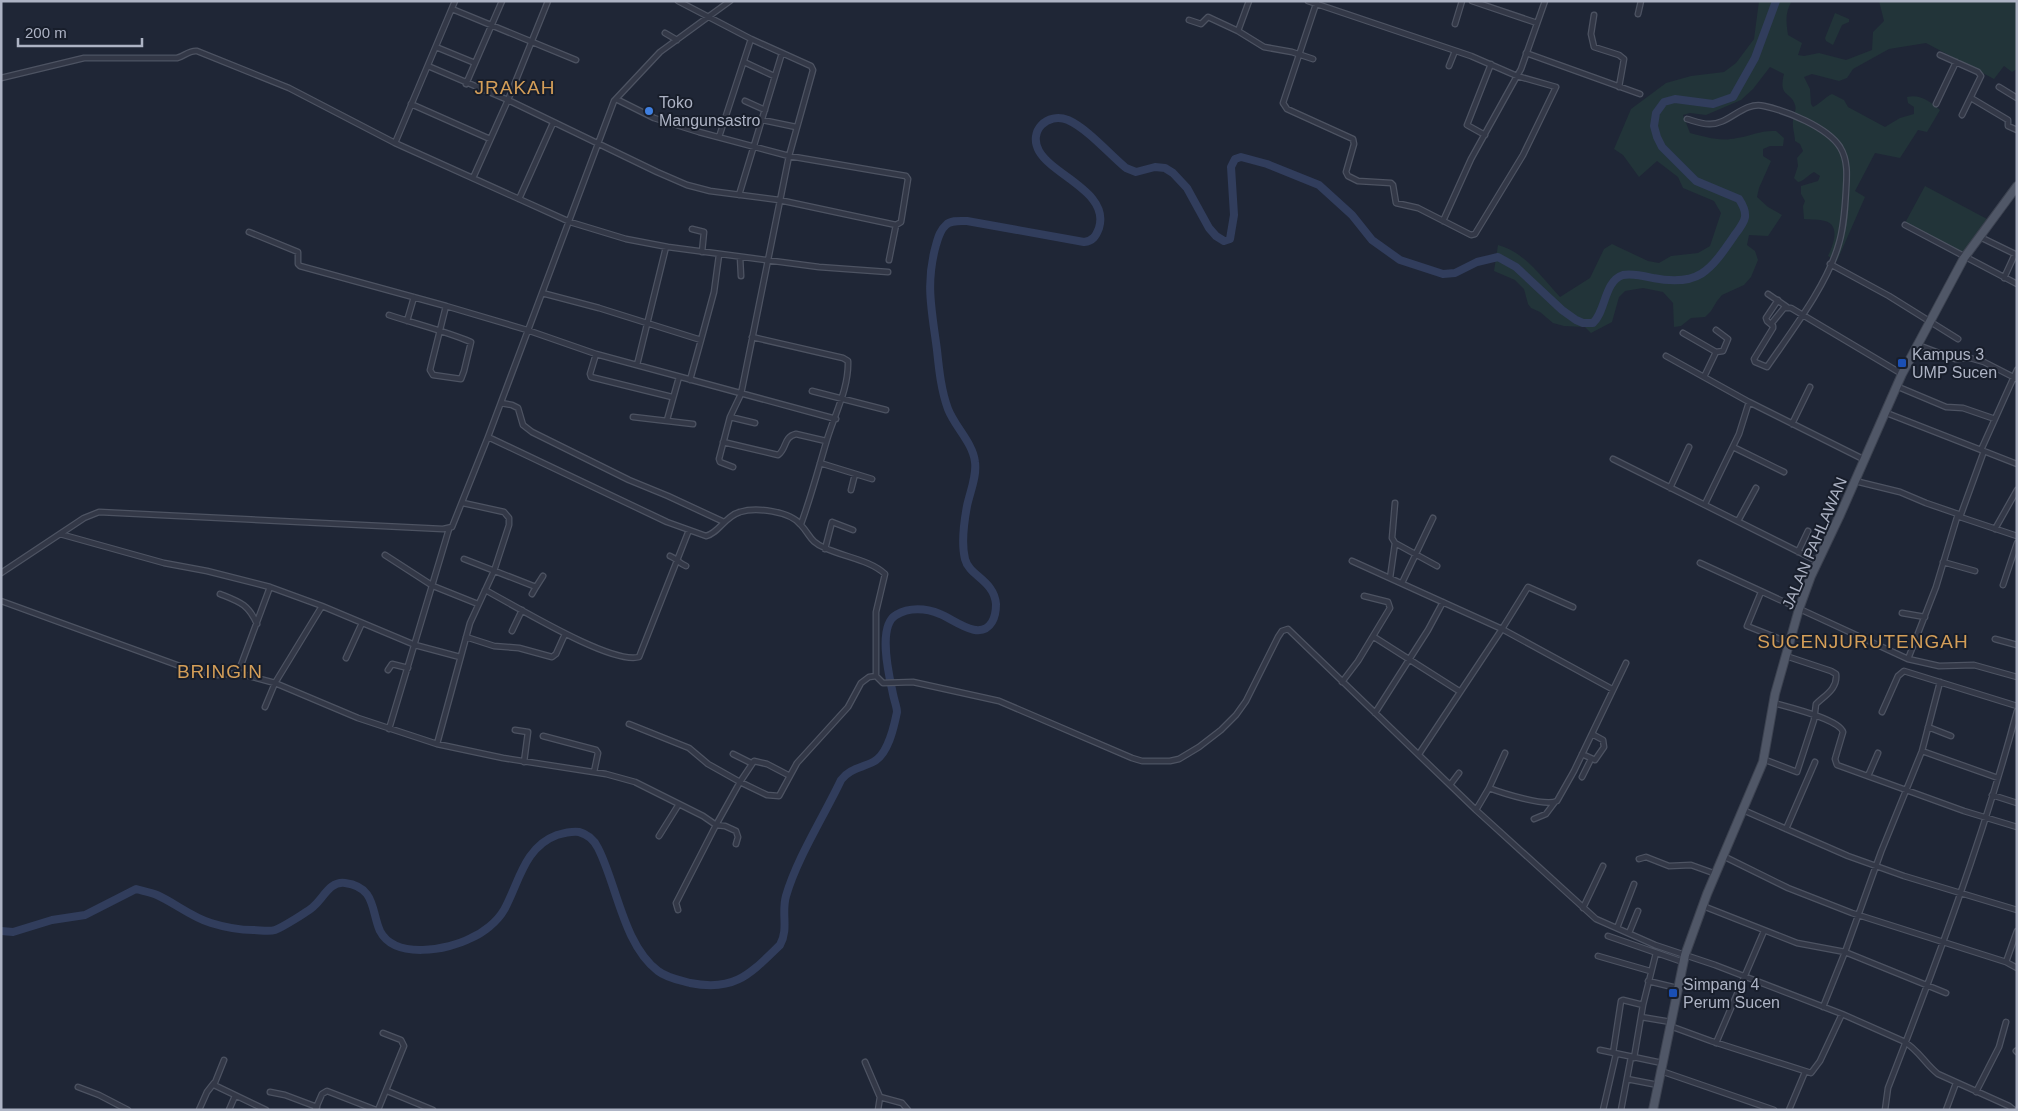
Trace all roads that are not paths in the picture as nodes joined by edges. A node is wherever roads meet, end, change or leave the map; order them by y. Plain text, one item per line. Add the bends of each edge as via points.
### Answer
1 (456, 1) edge
2 (502, 1) edge
3 (548, 1) edge
4 (678, 1) edge
5 (730, 1) edge
6 (1249, 1) edge
7 (1308, 1) edge
8 (1462, 1) edge
9 (1472, 1) edge
10 (1545, 1) edge
11 (1641, 1) edge
12 (1317, 3) edge
13 (452, 9) junction
14 (1638, 14) dead end
15 (1594, 15) dead end
16 (709, 17) junction
17 (1189, 20) dead end
18 (1537, 23) junction
19 (492, 24) junction
20 (1455, 24) dead end
21 (1238, 31) junction
22 (665, 33) dead end
23 (676, 39) junction
24 (751, 39) junction
25 (532, 40) junction
26 (436, 47) junction
27 (1455, 51) junction
28 (782, 53) junction
29 (1526, 53) junction
30 (1299, 54) junction
31 (1940, 55) dead end
32 (576, 60) dead end
33 (1313, 60) dead end
34 (744, 62) junction
35 (1956, 62) junction
36 (475, 63) junction
37 (1491, 64) junction
38 (428, 66) junction
39 (1449, 66) dead end
40 (774, 76) junction
41 (1517, 76) junction
42 (1, 78) edge
43 (466, 84) junction
44 (1619, 87) junction
45 (1999, 87) dead end
46 (1640, 94) dead end
47 (1971, 98) junction
48 (2017, 98) edge
49 (616, 99) junction
50 (508, 100) junction
51 (745, 101) dead end
52 (411, 104) junction
53 (1936, 104) dead end
54 (765, 110) junction
55 (1962, 115) dead end
56 (1687, 119) dead end
57 (762, 120) junction
58 (553, 123) junction
59 (796, 127) junction
60 (2017, 130) edge
61 (1484, 134) junction
62 (719, 137) junction
63 (490, 139) junction
64 (395, 143) junction
65 (599, 143) junction
66 (755, 146) junction
67 (789, 156) junction
68 (473, 178) junction
69 (2017, 186) edge
70 (739, 195) junction
71 (520, 200) junction
72 (779, 200) junction
73 (1443, 221) junction
74 (570, 222) junction
75 (896, 225) junction
76 (1905, 225) dead end
77 (692, 229) dead end
78 (249, 232) dead end
79 (1980, 237) junction
80 (666, 247) junction
81 (702, 252) junction
82 (719, 255) junction
83 (740, 257) junction
84 (1964, 258) junction
85 (767, 260) junction
86 (889, 260) dead end
87 (1830, 264) junction
88 (888, 272) dead end
89 (741, 276) dead end
90 (2004, 278) junction
91 (2017, 284) edge
92 (542, 293) junction
93 (1768, 294) dead end
94 (414, 298) junction
95 (1778, 300) junction
96 (446, 306) junction
97 (1787, 307) junction
98 (1802, 314) junction
99 (389, 315) dead end
100 (407, 321) junction
101 (1930, 323) junction
102 (1771, 324) junction
103 (648, 325) junction
104 (527, 330) junction
105 (1716, 330) dead end
106 (439, 332) junction
107 (1683, 333) dead end
108 (752, 337) junction
109 (1958, 339) dead end
110 (701, 340) junction
111 (1918, 344) junction
112 (1716, 352) junction
113 (596, 354) junction
114 (1666, 356) dead end
115 (637, 365) junction
116 (2017, 370) edge
117 (1902, 374) junction
118 (679, 377) junction
119 (1704, 377) junction
120 (2015, 379) edge
121 (690, 380) junction
122 (1896, 386) junction
123 (1810, 387) dead end
124 (812, 391) dead end
125 (741, 394) junction
126 (672, 397) junction
127 (842, 398) junction
128 (1749, 402) junction
129 (501, 403) junction
130 (886, 410) dead end
131 (1884, 412) junction
132 (633, 417) dead end
133 (730, 417) junction
134 (836, 419) junction
135 (1995, 419) junction
136 (667, 420) junction
137 (755, 423) dead end
138 (693, 424) dead end
139 (1792, 424) junction
140 (488, 437) junction
141 (826, 440) junction
142 (723, 442) junction
143 (1689, 447) dead end
144 (1733, 447) junction
145 (1982, 451) junction
146 (1613, 459) dead end
147 (1863, 459) junction
148 (820, 463) junction
149 (2017, 464) edge
150 (733, 467) dead end
151 (1784, 472) dead end
152 (856, 474) junction
153 (872, 478) dead end
154 (1855, 481) junction
155 (1670, 488) junction
156 (1756, 488) dead end
157 (851, 490) dead end
158 (2017, 490) edge
159 (463, 503) junction
160 (1395, 503) dead end
161 (1705, 504) junction
162 (1959, 515) junction
163 (1433, 518) dead end
164 (1738, 521) junction
165 (724, 522) junction
166 (801, 524) junction
167 (449, 529) junction
168 (1994, 529) junction
169 (689, 530) junction
170 (853, 530) dead end
171 (1808, 531) dead end
172 (60, 534) junction
173 (2017, 536) edge
174 (1395, 543) junction
175 (2017, 543) edge
176 (825, 548) junction
177 (1798, 552) junction
178 (1416, 554) junction
179 (384, 555) dead end
180 (670, 556) dead end
181 (464, 559) dead end
182 (678, 559) junction
183 (1352, 560) dead end
184 (1817, 561) junction
185 (1944, 562) junction
186 (1700, 563) dead end
187 (686, 566) dead end
188 (1437, 566) dead end
189 (494, 571) junction
190 (1975, 571) dead end
191 (1, 573) edge
192 (543, 576) dead end
193 (1390, 578) junction
194 (1402, 584) junction
195 (2003, 585) dead end
196 (434, 586) junction
197 (270, 587) junction
198 (536, 587) junction
199 (485, 590) junction
200 (1761, 592) junction
201 (220, 594) dead end
202 (532, 594) dead end
203 (1364, 596) dead end
204 (1, 601) edge
205 (1443, 602) junction
206 (478, 604) junction
207 (322, 606) junction
208 (1573, 607) dead end
209 (1799, 609) junction
210 (522, 610) junction
211 (1902, 613) dead end
212 (1925, 617) junction
213 (362, 623) junction
214 (257, 624) junction
215 (1502, 629) junction
216 (512, 631) dead end
217 (565, 634) junction
218 (466, 637) junction
219 (1374, 637) junction
220 (1995, 639) dead end
221 (1790, 643) junction
222 (415, 645) junction
223 (2017, 645) edge
224 (1786, 656) junction
225 (460, 657) junction
226 (346, 658) dead end
227 (1908, 659) junction
228 (1410, 660) junction
229 (1626, 663) dead end
230 (408, 668) junction
231 (388, 670) dead end
232 (238, 673) junction
233 (876, 676) junction
234 (2017, 677) edge
235 (1342, 682) junction
236 (1940, 682) junction
237 (275, 683) junction
238 (1612, 689) junction
239 (1459, 691) junction
240 (1774, 703) junction
241 (265, 706) dead end
242 (2017, 706) edge
243 (2017, 711) edge
244 (1882, 712) dead end
245 (1375, 713) junction
246 (1814, 715) junction
247 (629, 724) dead end
248 (1928, 727) junction
249 (389, 729) junction
250 (515, 730) dead end
251 (1592, 734) junction
252 (543, 736) dead end
253 (1950, 736) dead end
254 (436, 744) junction
255 (1922, 751) junction
256 (1505, 753) dead end
257 (1878, 753) dead end
258 (733, 754) dead end
259 (1419, 754) junction
260 (1582, 754) junction
261 (1590, 759) junction
262 (1763, 759) junction
263 (524, 762) junction
264 (1815, 762) dead end
265 (751, 763) junction
266 (594, 772) junction
267 (1459, 773) dead end
268 (790, 776) junction
269 (1868, 776) junction
270 (1582, 777) dead end
271 (1998, 778) junction
272 (740, 782) junction
273 (1450, 785) junction
274 (1489, 788) junction
275 (1907, 790) junction
276 (1992, 795) junction
277 (1555, 802) junction
278 (2017, 803) edge
279 (679, 804) junction
280 (1476, 810) junction
281 (1743, 810) junction
282 (1985, 818) junction
283 (1534, 819) dead end
284 (716, 825) junction
285 (2017, 826) edge
286 (1786, 829) junction
287 (659, 836) dead end
288 (736, 844) dead end
289 (1723, 856) junction
290 (1639, 859) dead end
291 (1602, 866) dead end
292 (1876, 866) junction
293 (1716, 874) junction
294 (1634, 884) dead end
295 (1960, 893) junction
296 (1703, 906) junction
297 (1583, 908) junction
298 (678, 910) dead end
299 (2017, 910) edge
300 (1638, 911) dead end
301 (1858, 915) junction
302 (1617, 928) junction
303 (1764, 931) junction
304 (2017, 932) edge
305 (1629, 933) junction
306 (1608, 936) dead end
307 (1943, 941) junction
308 (1656, 952) junction
309 (1845, 952) junction
310 (1598, 956) dead end
311 (1684, 959) junction
312 (2006, 962) junction
313 (2017, 968) edge
314 (1650, 971) junction
315 (1744, 976) junction
316 (1648, 981) junction
317 (1926, 985) junction
318 (1677, 988) junction
319 (1946, 993) dead end
320 (1643, 1005) junction
321 (1823, 1007) junction
322 (1842, 1014) junction
323 (1641, 1017) junction
324 (2006, 1022) dead end
325 (1670, 1024) junction
326 (382, 1033) dead end
327 (1906, 1042) junction
328 (1716, 1043) junction
329 (1600, 1050) dead end
330 (1614, 1053) junction
331 (1633, 1057) junction
332 (224, 1060) dead end
333 (865, 1062) dead end
334 (1662, 1067) junction
335 (1805, 1072) junction
336 (1627, 1079) junction
337 (214, 1083) junction
338 (1956, 1083) junction
339 (1658, 1085) junction
340 (78, 1086) dead end
341 (387, 1091) junction
342 (270, 1092) dead end
343 (1976, 1092) junction
344 (235, 1096) junction
345 (880, 1097) junction
346 (316, 1108) edge
347 (128, 1110) edge
348 (199, 1110) edge
349 (229, 1110) edge
350 (266, 1110) edge
351 (377, 1110) edge
352 (433, 1110) edge
353 (878, 1110) edge
354 (908, 1110) edge
355 (1603, 1110) edge
356 (1622, 1110) edge
357 (1653, 1110) edge
358 (1774, 1110) edge
359 (1789, 1110) edge
360 (1885, 1110) edge
361 (1946, 1110) edge
362 (2014, 1110) edge

1 - 13 street
2 - 19 street
3 - 25 street
4 - 16 street
5 - 16 street
6 - 21 street
7 - 12 street
8 - 20 street
9 - 18 street
10 - 18 street
11 - 14 street
12 - 27 street
12 - 30 street
13 - 19 street
13 - 26 street
15 - 44 street via 1591,34 1594,47 1624,59
16 - 23 street
16 - 24 street
17 - 21 street via 1201,24 1208,17
18 - 29 street
19 - 25 street
19 - 36 street
21 - 30 street via 1264,47
22 - 23 street
23 - 49 street via 650,61
24 - 28 street
24 - 34 street
25 - 32 street
25 - 50 street
26 - 36 street
26 - 38 street
27 - 37 street
27 - 39 street
28 - 40 street
28 - 59 street via 811,66 813,70
29 - 41 street
29 - 44 street
30 - 33 street
30 - 73 street via 1284,106 1353,139 1346,172 1348,176 1358,181 1391,183 1396,203 1418,208
31 - 35 street
34 - 40 street
34 - 62 street
35 - 47 street via 1981,76
35 - 53 street
36 - 43 street
37 - 41 street
37 - 61 street via 1467,125
38 - 43 street
38 - 52 street
40 - 54 street
41 - 61 street
41 - 73 street via 1554,86 1556,90 1523,154 1475,234
42 - 64 street via 73,59 177,58 193,50 289,88
43 - 50 street
44 - 46 street
45 - 48 street
47 - 55 street
47 - 60 street via 2008,120 2008,126
49 - 62 street via 654,118
49 - 65 street
50 - 58 street
50 - 63 street
51 - 54 street
52 - 63 street
52 - 64 street
54 - 57 street
56 - 87 street via 1716,124 1748,106 1761,105 1795,115 1839,145 1846,159 1845,208 1839,244
57 - 59 street
57 - 66 street
58 - 65 street
58 - 71 street
59 - 67 street
61 - 73 street
62 - 66 street
63 - 68 street
64 - 68 street
65 - 70 street via 687,185
65 - 74 street
66 - 67 street
66 - 70 street
67 - 72 street
67 - 75 street via 906,176 901,222
68 - 71 street
69 - 79 main road, JALAN PAHLAWAN
70 - 72 street
71 - 74 street
72 - 75 street
72 - 85 street
74 - 80 street
74 - 92 street
75 - 86 street
76 - 84 street
77 - 81 street via 704,232
78 - 94 street via 298,252 300,266
79 - 84 main road, JALAN PAHLAWAN
79 - 90 street via 2015,254
80 - 81 street
80 - 103 street
81 - 82 street
82 - 83 street
82 - 110 street via 714,292
83 - 85 street
83 - 89 street
84 - 90 street
84 - 101 main road, JALAN PAHLAWAN
85 - 88 street
85 - 108 street
87 - 98 street
87 - 101 street
90 - 91 street
92 - 103 street
92 - 104 street
93 - 95 street
94 - 96 street
94 - 100 street
95 - 97 street
95 - 102 street via 1766,318
96 - 104 street
96 - 106 street
97 - 98 street
97 - 102 street
98 - 102 street via 1767,367 1754,361 1773,328
98 - 117 street
99 - 100 street
100 - 106 street
101 - 109 street
101 - 111 main road, JALAN PAHLAWAN
103 - 110 street
103 - 115 street
104 - 113 street
104 - 129 street
105 - 112 street via 1728,339 1723,351
106 - 106 street via 430,372 461,379 471,343
107 - 112 street
108 - 125 street
108 - 127 street via 846,359 849,363
110 - 121 street
111 - 117 main road, JALAN PAHLAWAN
111 - 120 street via 1955,360 1970,358 1984,362
112 - 119 street
113 - 115 street
113 - 126 street via 591,377
114 - 119 street
115 - 118 street
116 - 120 street
117 - 122 main road, JALAN PAHLAWAN
118 - 121 street
118 - 126 street
119 - 128 street
120 - 135 street
121 - 125 street
122 - 131 main road, JALAN PAHLAWAN
122 - 135 street via 1946,406
123 - 139 street
124 - 127 street
125 - 133 street
125 - 134 street
126 - 136 street
127 - 130 street
127 - 134 street
128 - 139 street
128 - 144 street
129 - 140 street
129 - 165 street via 518,408 523,426 532,432
131 - 145 street
131 - 147 main road, JALAN PAHLAWAN
132 - 136 street
133 - 137 street
133 - 142 street
134 - 141 street
135 - 145 street
136 - 138 street
139 - 147 street
140 - 159 street
140 - 169 street via 656,518
141 - 142 street via 792,435 778,455
141 - 148 street
142 - 150 street via 719,461
143 - 155 street
144 - 151 street
144 - 161 street
145 - 149 street
145 - 162 street
146 - 155 street
147 - 154 main road, JALAN PAHLAWAN
148 - 152 street
148 - 166 street
152 - 153 street
152 - 157 street
154 - 162 street via 1900,492
154 - 184 main road, JALAN PAHLAWAN
155 - 161 street
156 - 164 street
158 - 168 street
159 - 167 street
159 - 189 street via 504,512 509,518
160 - 174 street via 1392,538
161 - 164 street
162 - 168 street
162 - 185 street
163 - 178 street
164 - 177 street
165 - 166 street via 736,514 756,510 774,511
165 - 169 street via 708,536
166 - 176 street via 810,539
167 - 172 street via 104,511 88,515
167 - 196 street
168 - 173 street
169 - 182 street
170 - 176 street via 832,522
171 - 177 street
172 - 191 street
172 - 197 street via 164,563
174 - 178 street
174 - 193 street
175 - 195 street
176 - 233 street via 885,574 876,612
177 - 184 street
178 - 188 street
178 - 194 street
179 - 196 street
180 - 182 street
181 - 189 street
182 - 187 street
182 - 217 street via 639,657 613,654
183 - 193 street
184 - 209 main road, JALAN PAHLAWAN
185 - 190 street
185 - 212 street
186 - 200 street
189 - 198 street
189 - 199 street
192 - 198 street
193 - 194 street
194 - 205 street
196 - 206 street
196 - 222 street
197 - 207 street
197 - 214 street
198 - 202 street
199 - 206 street
199 - 210 street
200 - 209 street
200 - 221 street via 1747,626
201 - 214 street via 244,604
203 - 219 street via 1390,605
204 - 232 street via 188,668 218,675
205 - 215 street
205 - 228 street
206 - 218 street
207 - 213 street
207 - 237 street
208 - 215 street via 1528,586
209 - 221 main road, JALAN PAHLAWAN
209 - 227 street
210 - 216 street
210 - 217 street
211 - 212 street
212 - 227 street
213 - 222 street
213 - 226 street
214 - 232 street
215 - 238 street
215 - 239 street
217 - 218 street via 552,657
218 - 225 street
219 - 228 street
219 - 235 street
220 - 223 street
221 - 224 main road, JALAN PAHLAWAN
222 - 225 street
222 - 230 street
224 - 240 main road, JALAN PAHLAWAN
224 - 246 street via 1837,676 1827,696 1816,704
225 - 254 street
227 - 234 street via 1939,666 1974,665
228 - 239 street
228 - 245 street
229 - 238 street
230 - 231 street via 392,664
230 - 249 street
232 - 237 street
233 - 235 street via 884,684 913,682 999,701 1132,758 1151,762 1180,759 1221,730 1246,701 1284,630 1291,631
233 - 268 street via 861,683 848,707 800,759
235 - 245 street
236 - 242 street
236 - 244 street via 1910,671 1901,673
236 - 248 street
237 - 241 street
237 - 249 street
238 - 251 street
239 - 259 street
240 - 246 street
240 - 262 main road, JALAN PAHLAWAN
243 - 271 street
245 - 259 street
246 - 262 street via 1797,772
246 - 269 street via 1843,730 1836,764
247 - 272 street via 689,748 708,764
248 - 253 street
248 - 255 street
249 - 254 street
250 - 263 street via 528,732
251 - 260 street
251 - 261 street via 1605,744 1597,758
252 - 266 street via 596,750
254 - 263 street
255 - 271 street
255 - 275 street
256 - 274 street
257 - 269 street
258 - 265 street
259 - 273 street
260 - 261 street
260 - 277 street
261 - 270 street
262 - 281 main road, JALAN PAHLAWAN
263 - 266 street
264 - 286 street
265 - 268 street via 767,764
265 - 272 street
266 - 279 street via 635,782
267 - 273 street
268 - 272 street via 776,797
269 - 275 street
271 - 276 street
272 - 284 street
273 - 280 street
274 - 277 street via 1523,799
274 - 280 street
275 - 282 street
275 - 292 street
276 - 278 street
276 - 282 street
277 - 283 street via 1546,814
279 - 284 street
279 - 287 street
280 - 297 street
281 - 286 street
281 - 289 main road, JALAN PAHLAWAN
282 - 285 street
282 - 295 street
284 - 288 street via 736,831
284 - 298 street via 677,901
286 - 292 street
289 - 293 main road, JALAN PAHLAWAN
289 - 301 street via 1788,888
290 - 293 street via 1646,856 1669,866 1691,865
291 - 297 street
292 - 295 street
292 - 301 street
293 - 296 main road, JALAN PAHLAWAN
294 - 302 street
295 - 299 street
295 - 307 street
296 - 303 street
296 - 311 main road, JALAN PAHLAWAN
297 - 302 street via 1603,924
300 - 305 street
301 - 307 street
301 - 309 street
302 - 305 street
303 - 309 street via 1807,946
303 - 315 street
304 - 312 street
305 - 311 street
306 - 308 street
307 - 312 street
307 - 317 street
308 - 311 street
308 - 314 street
309 - 317 street
309 - 321 street
310 - 314 street
311 - 315 street
311 - 318 main road, JALAN PAHLAWAN
312 - 313 street
314 - 316 street
315 - 321 street
315 - 328 street
316 - 318 street
316 - 320 street
317 - 319 street
317 - 327 street
318 - 325 main road, JALAN PAHLAWAN
320 - 323 street
320 - 330 street via 1621,1001
321 - 322 street
322 - 327 street
322 - 335 street via 1815,1069 1811,1073
323 - 325 street
323 - 331 street
324 - 343 street via 1999,1047
325 - 328 street
325 - 334 main road, JALAN PAHLAWAN
326 - 341 street via 401,1040 404,1045
327 - 338 street via 1931,1069
327 - 360 street via 1887,1092
328 - 335 street
329 - 330 street
330 - 331 street
330 - 355 street
331 - 334 street
331 - 336 street
332 - 337 street
333 - 345 street
334 - 339 main road, JALAN PAHLAWAN
334 - 358 street
335 - 359 street
336 - 339 street
336 - 356 street
337 - 344 street
337 - 348 street
338 - 343 street
338 - 361 street
339 - 357 main road, JALAN PAHLAWAN
340 - 347 street
341 - 351 street
341 - 352 street
342 - 346 street
343 - 362 street
344 - 349 street
344 - 350 street
345 - 353 street
345 - 354 street via 902,1104
346 - 351 street via 322,1094 327,1091

